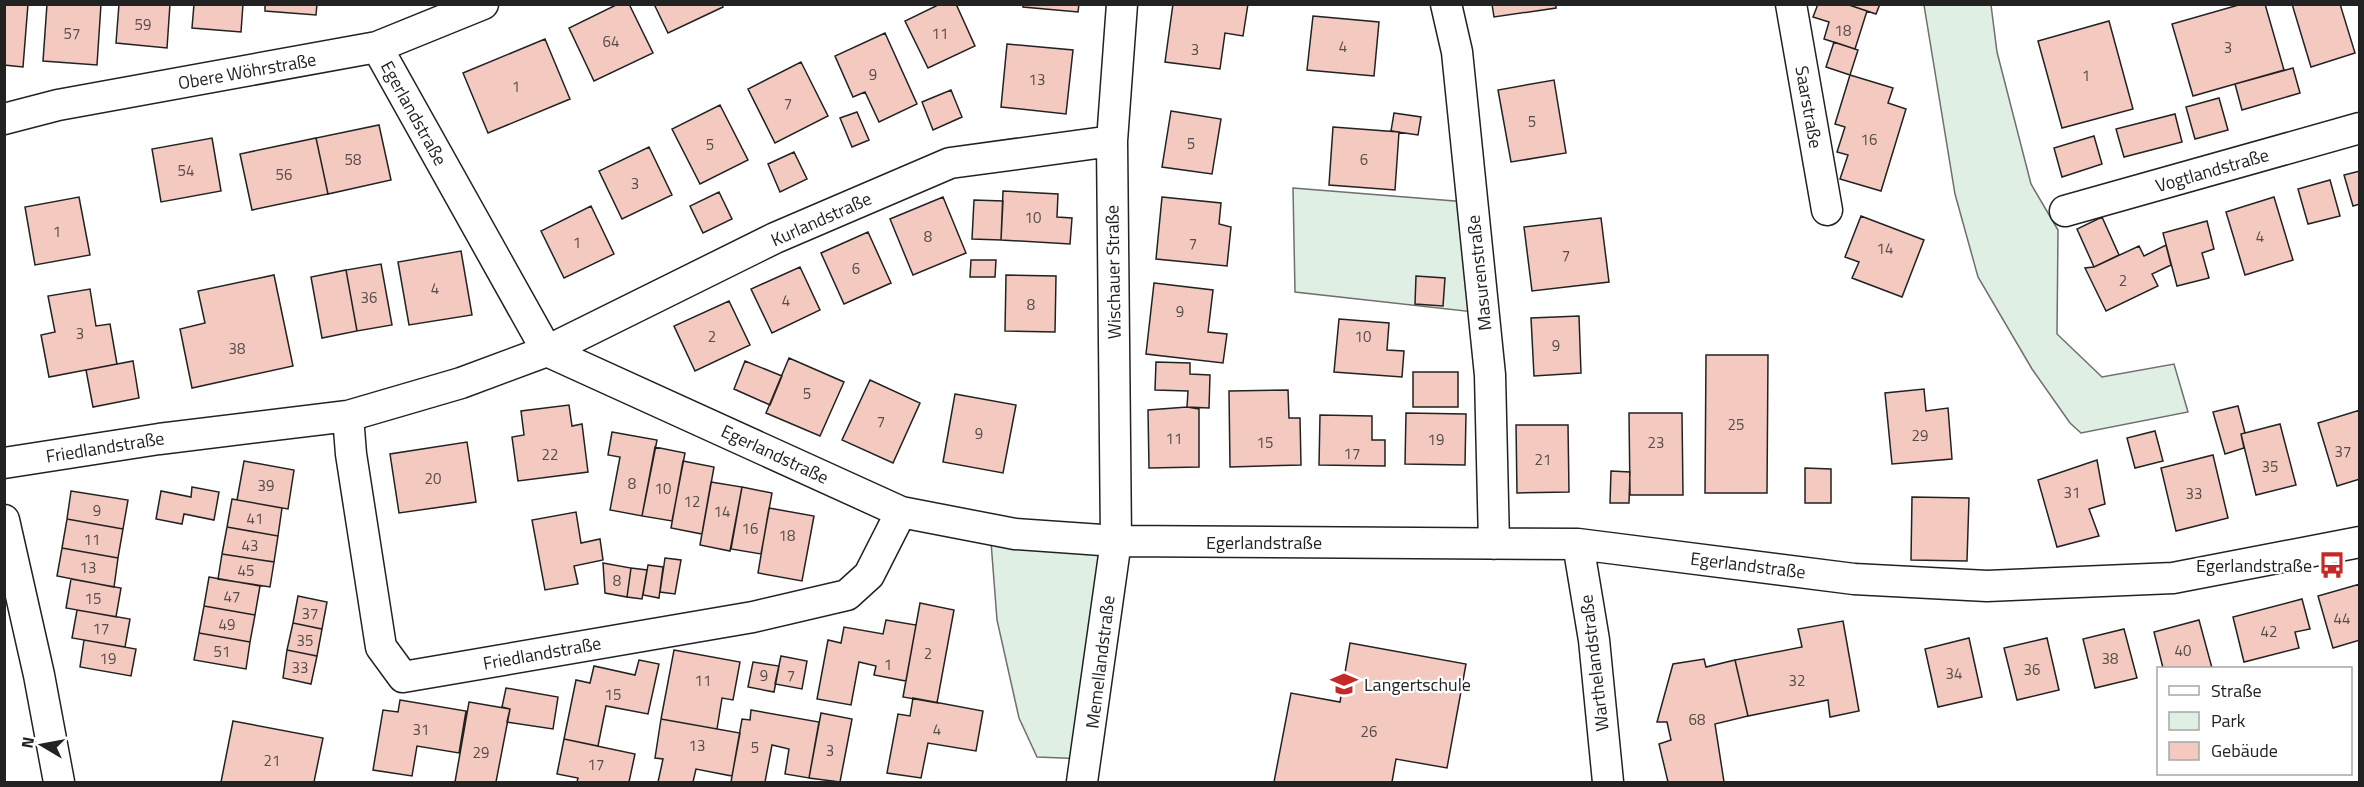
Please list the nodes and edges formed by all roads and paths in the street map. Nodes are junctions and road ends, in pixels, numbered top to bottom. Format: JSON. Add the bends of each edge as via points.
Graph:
{"nodes":[{"id":1,"x":483,"y":4,"type":"edge"},
{"id":2,"x":1122,"y":4,"type":"edge"},
{"id":3,"x":1446,"y":4,"type":"edge"},
{"id":4,"x":1791,"y":4,"type":"edge"},
{"id":5,"x":377,"y":47,"type":"junction"},
{"id":6,"x":4,"y":119,"type":"edge"},
{"id":7,"x":2360,"y":128,"type":"edge"},
{"id":8,"x":1112,"y":141,"type":"junction"},
{"id":9,"x":1827,"y":210,"type":"dead end"},
{"id":10,"x":2065,"y":211,"type":"dead end"},
{"id":11,"x":547,"y":351,"type":"junction"},
{"id":12,"x":348,"y":416,"type":"junction"},
{"id":13,"x":4,"y":463,"type":"edge"},
{"id":14,"x":901,"y":512,"type":"junction"},
{"id":15,"x":4,"y":520,"type":"edge"},
{"id":16,"x":1116,"y":541,"type":"junction"},
{"id":17,"x":2360,"y":542,"type":"edge"},
{"id":18,"x":1494,"y":544,"type":"junction"},
{"id":19,"x":1578,"y":544,"type":"junction"},
{"id":20,"x":59,"y":783,"type":"edge"},
{"id":21,"x":1082,"y":783,"type":"edge"},
{"id":22,"x":1608,"y":783,"type":"edge"}],
"edges":[{"from":1,"to":5,"type":"street","name":"Obere Wöhrstraße"},
{"from":2,"to":8,"type":"street","name":"Wischauer Straße"},
{"from":3,"to":18,"type":"street","name":"Masurenstraße","via":[[1457,52],[1490,375]]},
{"from":4,"to":9,"type":"street","name":"Saarstraße"},
{"from":5,"to":6,"type":"street","name":"Obere Wöhrstraße","via":[[58,105]]},
{"from":5,"to":11,"type":"street","name":"Egerlandstraße"},
{"from":7,"to":10,"type":"street","name":"Vogtlandstraße"},
{"from":8,"to":11,"type":"street","name":"Kurlandstraße","via":[[950,163],[775,238]]},
{"from":8,"to":16,"type":"street","name":"Wischauer Straße"},
{"from":11,"to":12,"type":"street","name":"Friedlandstraße","via":[[461,383]]},
{"from":11,"to":14,"type":"street","name":"Egerlandstraße"},
{"from":12,"to":13,"type":"street","name":"Friedlandstraße"},
{"from":12,"to":14,"type":"street","name":"Friedlandstraße","via":[[381,647],[403,677],[753,617],[847,595],[869,575]]},
{"from":14,"to":16,"type":"street","name":"Egerlandstraße","via":[[1015,534]]},
{"from":15,"to":20,"type":"street"},
{"from":16,"to":18,"type":"street","name":"Egerlandstraße"},
{"from":16,"to":21,"type":"street","name":"Memellandstraße"},
{"from":17,"to":19,"type":"street","name":"Egerlandstraße","via":[[2173,578],[1987,586],[1854,579]]},
{"from":18,"to":19,"type":"street","name":"Egerlandstraße"},
{"from":19,"to":22,"type":"street","name":"Warthelandstraße","via":[[1594,640]]}]}
